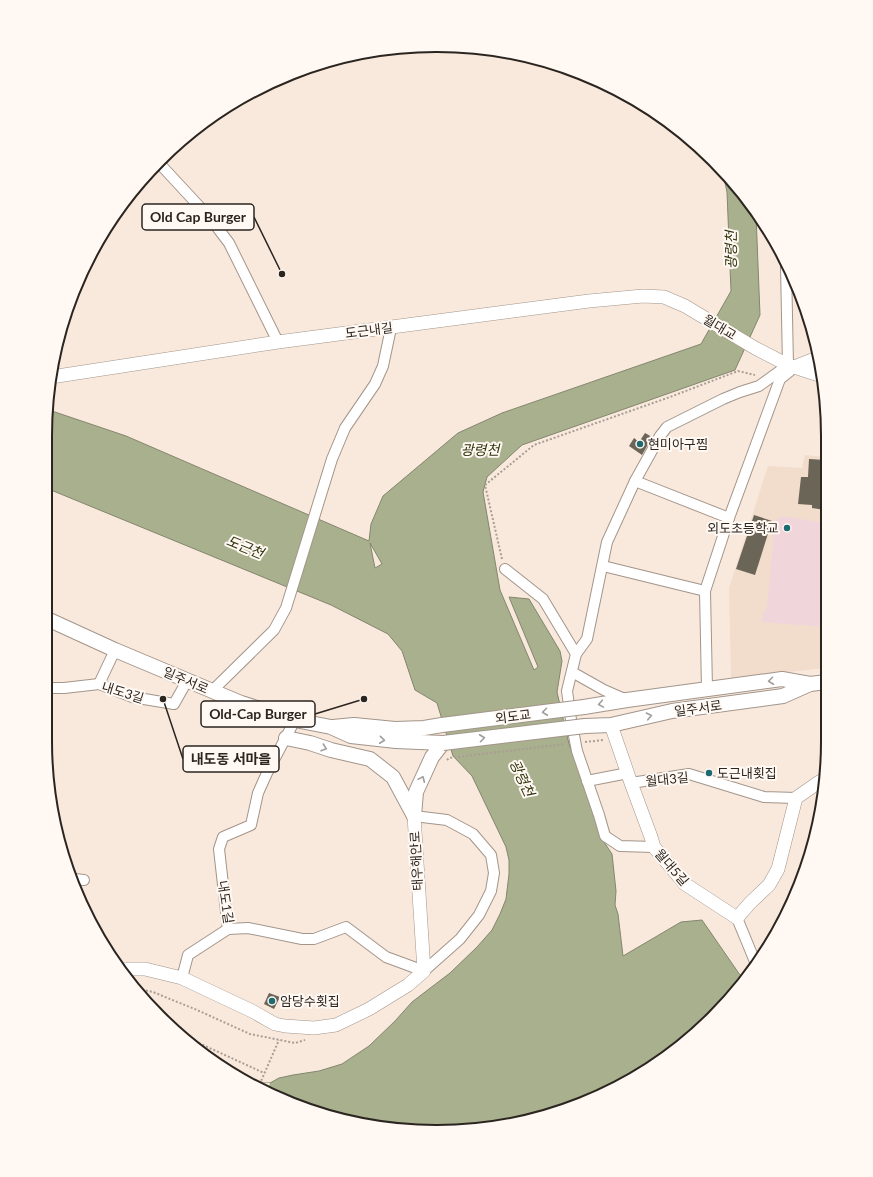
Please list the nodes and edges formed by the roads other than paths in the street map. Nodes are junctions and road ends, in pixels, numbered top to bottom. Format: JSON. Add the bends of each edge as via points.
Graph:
{"nodes":[{"id":1,"x":163,"y":167,"type":"edge"},
{"id":2,"x":787,"y":278,"type":"edge"},
{"id":3,"x":685,"y":306,"type":"joint"},
{"id":4,"x":391,"y":328,"type":"junction"},
{"id":5,"x":278,"y":342,"type":"junction"},
{"id":6,"x":814,"y":359,"type":"edge"},
{"id":7,"x":791,"y":366,"type":"junction"},
{"id":8,"x":816,"y":374,"type":"edge"},
{"id":9,"x":57,"y":376,"type":"edge"},
{"id":10,"x":635,"y":481,"type":"junction"},
{"id":11,"x":729,"y":518,"type":"junction"},
{"id":12,"x":603,"y":566,"type":"junction"},
{"id":13,"x":504,"y":569,"type":"road end"},
{"id":14,"x":705,"y":591,"type":"junction"},
{"id":15,"x":52,"y":621,"type":"edge"},
{"id":16,"x":115,"y":650,"type":"junction"},
{"id":17,"x":576,"y":654,"type":"junction"},
{"id":18,"x":572,"y":672,"type":"junction"},
{"id":19,"x":187,"y":680,"type":"junction"},
{"id":20,"x":821,"y":683,"type":"edge"},
{"id":21,"x":99,"y":684,"type":"junction"},
{"id":22,"x":810,"y":684,"type":"junction"},
{"id":23,"x":52,"y":688,"type":"edge"},
{"id":24,"x":707,"y":689,"type":"junction"},
{"id":25,"x":212,"y":691,"type":"junction"},
{"id":26,"x":627,"y":700,"type":"junction"},
{"id":27,"x":584,"y":707,"type":"joint"},
{"id":28,"x":295,"y":720,"type":"junction"},
{"id":29,"x":442,"y":725,"type":"joint"},
{"id":30,"x":611,"y":725,"type":"junction"},
{"id":31,"x":585,"y":726,"type":"joint"},
{"id":32,"x":331,"y":727,"type":"junction"},
{"id":33,"x":286,"y":738,"type":"junction"},
{"id":34,"x":443,"y":743,"type":"junction"},
{"id":35,"x":629,"y":778,"type":"junction"},
{"id":36,"x":587,"y":781,"type":"junction"},
{"id":37,"x":819,"y":782,"type":"edge"},
{"id":38,"x":796,"y":798,"type":"junction"},
{"id":39,"x":414,"y":816,"type":"junction"},
{"id":40,"x":654,"y":847,"type":"junction"},
{"id":41,"x":737,"y":918,"type":"junction"},
{"id":42,"x":228,"y":929,"type":"junction"},
{"id":43,"x":753,"y":958,"type":"edge"},
{"id":44,"x":127,"y":969,"type":"edge"},
{"id":45,"x":424,"y":971,"type":"junction"},
{"id":46,"x":182,"y":978,"type":"junction"}],
"edges":[{"from":1,"to":5,"type":"street","via":[[210,218],[229,243]]},
{"from":2,"to":7,"type":"street"},
{"from":3,"to":4,"type":"street","name":"도근내길","via":[[664,297],[643,296]]},
{"from":3,"to":7,"type":"street","name":"월대교","via":[[755,348]]},
{"from":4,"to":5,"type":"street","name":"도근내길"},
{"from":4,"to":25,"type":"street","via":[[383,366],[375,384],[345,428],[332,459],[286,608],[274,630]]},
{"from":5,"to":9,"type":"street","name":"도근내길"},
{"from":6,"to":7,"type":"street"},
{"from":7,"to":8,"type":"street"},
{"from":7,"to":10,"type":"street","via":[[759,386],[728,397],[667,427]]},
{"from":7,"to":11,"type":"street","via":[[780,380]]},
{"from":10,"to":11,"type":"street"},
{"from":10,"to":12,"type":"street","via":[[607,542]]},
{"from":11,"to":14,"type":"street"},
{"from":12,"to":14,"type":"street"},
{"from":12,"to":17,"type":"street","via":[[587,639]]},
{"from":13,"to":17,"type":"street","via":[[543,599]]},
{"from":14,"to":24,"type":"street"},
{"from":15,"to":16,"type":"main road","name":"일주서로"},
{"from":16,"to":19,"type":"main road","name":"일주서로"},
{"from":16,"to":21,"type":"street"},
{"from":17,"to":18,"type":"street"},
{"from":18,"to":26,"type":"street"},
{"from":18,"to":36,"type":"street","via":[[567,691],[577,752]]},
{"from":19,"to":21,"type":"street","name":"내도3길","via":[[174,704],[132,697]]},
{"from":19,"to":25,"type":"main road","name":"일주서로"},
{"from":20,"to":22,"type":"main road","name":"일주서로"},
{"from":21,"to":23,"type":"street","name":"내도3길"},
{"from":22,"to":24,"type":"main road","name":"일주서로","one_way":true,"via":[[782,679]]},
{"from":30,"to":22,"type":"main road","name":"일주서로","one_way":true,"via":[[672,711],[783,696]]},
{"from":24,"to":26,"type":"main road","name":"일주서로"},
{"from":25,"to":28,"type":"main road","name":"일주서로","via":[[241,704]]},
{"from":26,"to":27,"type":"main road","name":"일주서로","one_way":true},
{"from":27,"to":29,"type":"main road","name":"외도교","one_way":true,"bridge":true},
{"from":28,"to":32,"type":"main road","name":"일주서로"},
{"from":28,"to":33,"type":"street","name":"내도1길"},
{"from":29,"to":32,"type":"main road","name":"일주서로","via":[[395,729],[354,725]]},
{"from":30,"to":31,"type":"main road","name":"일주서로"},
{"from":30,"to":35,"type":"street","name":"월대5길"},
{"from":34,"to":31,"type":"main road","name":"외도교","one_way":true,"bridge":true},
{"from":32,"to":34,"type":"main road","name":"일주서로","one_way":true,"via":[[351,736]]},
{"from":33,"to":39,"type":"main road","one_way":true,"via":[[370,759],[393,777]]},
{"from":33,"to":42,"type":"street","name":"내도1길","via":[[258,793],[252,825],[223,837],[219,849]]},
{"from":39,"to":34,"type":"main road","one_way":true,"via":[[416,792],[432,757]]},
{"from":35,"to":36,"type":"street","name":"월대3길"},
{"from":35,"to":38,"type":"street","name":"월대3길","via":[[689,774],[764,797]]},
{"from":35,"to":40,"type":"street","name":"월대5길"},
{"from":36,"to":40,"type":"street","via":[[605,836],[620,846]]},
{"from":37,"to":38,"type":"street"},
{"from":38,"to":41,"type":"street","via":[[778,869],[769,885]]},
{"from":39,"to":45,"type":"street","name":"태우해안로"},
{"from":39,"to":45,"type":"street","name":"태우해안로","via":[[447,820],[473,834],[491,855],[494,874],[491,891],[479,915],[460,939]]},
{"from":40,"to":41,"type":"street","name":"월대5길","via":[[685,884]]},
{"from":41,"to":43,"type":"street"},
{"from":42,"to":45,"type":"street","name":"내도1길","via":[[248,928],[314,939],[346,927],[386,957]]},
{"from":42,"to":46,"type":"street","via":[[188,955]]},
{"from":44,"to":46,"type":"street","name":"태우해안로","via":[[145,970]]},
{"from":45,"to":46,"type":"street","name":"태우해안로","via":[[408,985],[369,1009],[336,1025],[314,1028],[275,1024]]}]}
